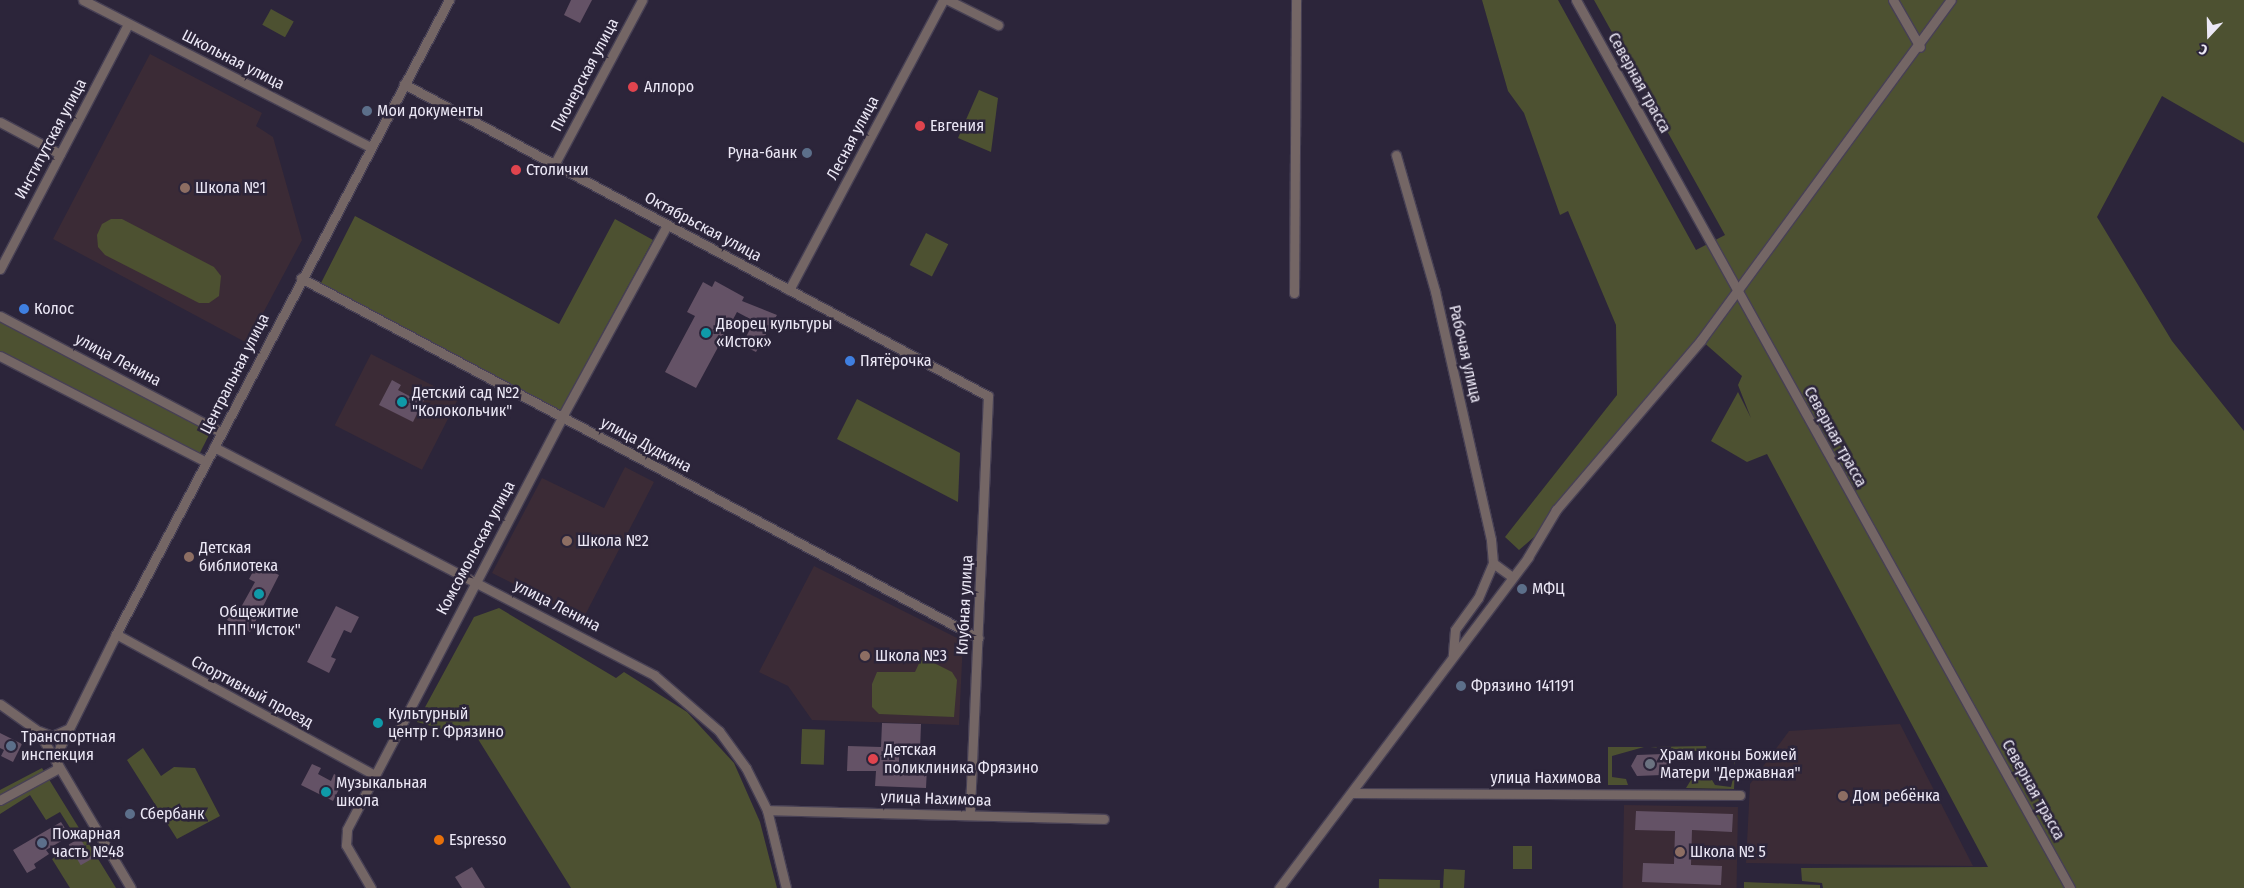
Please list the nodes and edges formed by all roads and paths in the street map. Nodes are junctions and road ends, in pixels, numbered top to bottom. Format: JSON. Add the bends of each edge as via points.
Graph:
{"nodes":[{"id":1,"x":83,"y":0,"type":"edge"},
{"id":2,"x":449,"y":0,"type":"edge"},
{"id":3,"x":642,"y":0,"type":"edge"},
{"id":4,"x":943,"y":0,"type":"edge"},
{"id":5,"x":948,"y":0,"type":"edge"},
{"id":6,"x":1296,"y":0,"type":"edge"},
{"id":7,"x":1576,"y":0,"type":"edge"},
{"id":8,"x":1893,"y":0,"type":"edge"},
{"id":9,"x":1951,"y":0,"type":"edge"},
{"id":10,"x":128,"y":24,"type":"junction"},
{"id":11,"x":998,"y":25,"type":"dead end"},
{"id":12,"x":1920,"y":47,"type":"junction"},
{"id":13,"x":404,"y":84,"type":"junction"},
{"id":14,"x":0,"y":122,"type":"edge"},
{"id":15,"x":370,"y":147,"type":"junction"},
{"id":16,"x":60,"y":154,"type":"junction"},
{"id":17,"x":1396,"y":155,"type":"dead end"},
{"id":18,"x":554,"y":164,"type":"junction"},
{"id":19,"x":667,"y":225,"type":"junction"},
{"id":20,"x":0,"y":269,"type":"edge"},
{"id":21,"x":301,"y":278,"type":"junction"},
{"id":22,"x":789,"y":290,"type":"junction"},
{"id":23,"x":1735,"y":291,"type":"junction"},
{"id":24,"x":1294,"y":293,"type":"dead end"},
{"id":25,"x":0,"y":316,"type":"edge"},
{"id":26,"x":0,"y":356,"type":"edge"},
{"id":27,"x":988,"y":396,"type":"joint"},
{"id":28,"x":562,"y":417,"type":"junction"},
{"id":29,"x":221,"y":432,"type":"junction"},
{"id":30,"x":214,"y":447,"type":"junction"},
{"id":31,"x":206,"y":462,"type":"junction"},
{"id":32,"x":1494,"y":563,"type":"junction"},
{"id":33,"x":1512,"y":577,"type":"junction"},
{"id":34,"x":476,"y":581,"type":"junction"},
{"id":35,"x":116,"y":634,"type":"junction"},
{"id":36,"x":978,"y":638,"type":"junction"},
{"id":37,"x":1453,"y":655,"type":"junction"},
{"id":38,"x":0,"y":704,"type":"edge"},
{"id":39,"x":68,"y":729,"type":"junction"},
{"id":40,"x":38,"y":730,"type":"junction"},
{"id":41,"x":58,"y":767,"type":"junction"},
{"id":42,"x":375,"y":775,"type":"junction"},
{"id":43,"x":1353,"y":793,"type":"junction"},
{"id":44,"x":1740,"y":795,"type":"dead end"},
{"id":45,"x":0,"y":800,"type":"edge"},
{"id":46,"x":767,"y":810,"type":"junction"},
{"id":47,"x":970,"y":815,"type":"junction"},
{"id":48,"x":1104,"y":820,"type":"dead end"},
{"id":49,"x":131,"y":888,"type":"edge"},
{"id":50,"x":371,"y":888,"type":"edge"},
{"id":51,"x":786,"y":888,"type":"edge"},
{"id":52,"x":1279,"y":888,"type":"edge"},
{"id":53,"x":2070,"y":888,"type":"edge"}],
"edges":[{"from":1,"to":10,"type":"street","name":"Школьная улица"},
{"from":2,"to":13,"type":"street","name":"Центральная улица"},
{"from":3,"to":18,"type":"street","name":"Пионерская улица"},
{"from":4,"to":22,"type":"street","name":"Лесная улица"},
{"from":5,"to":11,"type":"street"},
{"from":6,"to":24,"type":"street"},
{"from":7,"to":23,"type":"street","name":"Северная трасса"},
{"from":8,"to":12,"type":"street"},
{"from":9,"to":12,"type":"street"},
{"from":10,"to":15,"type":"street","name":"Школьная улица"},
{"from":10,"to":16,"type":"street","name":"Институтская улица"},
{"from":12,"to":23,"type":"street"},
{"from":13,"to":15,"type":"street","name":"Центральная улица"},
{"from":13,"to":18,"type":"street","name":"Октябрьская улица"},
{"from":14,"to":16,"type":"street"},
{"from":15,"to":21,"type":"street","name":"Центральная улица"},
{"from":16,"to":20,"type":"street","name":"Институтская улица"},
{"from":17,"to":32,"type":"street","name":"Рабочая улица","via":[[1437,301],[1479,479]]},
{"from":18,"to":19,"type":"street","name":"Октябрьская улица"},
{"from":19,"to":22,"type":"street","name":"Октябрьская улица"},
{"from":19,"to":28,"type":"street","name":"Комсомольская улица"},
{"from":21,"to":28,"type":"street","name":"улица Дудкина"},
{"from":21,"to":29,"type":"street","name":"Центральная улица"},
{"from":22,"to":27,"type":"street","name":"Октябрьская улица"},
{"from":23,"to":33,"type":"street","via":[[1658,393],[1556,510]]},
{"from":23,"to":53,"type":"street","name":"Северная трасса"},
{"from":25,"to":29,"type":"street","name":"улица Ленина"},
{"from":26,"to":31,"type":"street"},
{"from":27,"to":36,"type":"street","name":"Клубная улица"},
{"from":28,"to":34,"type":"street","name":"Комсомольская улица"},
{"from":28,"to":36,"type":"street","name":"улица Дудкина"},
{"from":29,"to":30,"type":"street","name":"Центральная улица"},
{"from":30,"to":31,"type":"street","name":"Центральная улица"},
{"from":30,"to":34,"type":"street","name":"улица Ленина"},
{"from":31,"to":35,"type":"street","name":"Центральная улица"},
{"from":32,"to":33,"type":"street"},
{"from":32,"to":37,"type":"street","via":[[1478,598],[1455,630]]},
{"from":33,"to":37,"type":"street"},
{"from":34,"to":42,"type":"street","name":"Комсомольская улица"},
{"from":34,"to":46,"type":"street","name":"улица Ленина","via":[[654,675],[719,732],[746,768]]},
{"from":35,"to":39,"type":"street","name":"Центральная улица"},
{"from":35,"to":42,"type":"street","name":"Спортивный проезд"},
{"from":36,"to":47,"type":"street","name":"Клубная улица"},
{"from":37,"to":43,"type":"street"},
{"from":38,"to":40,"type":"street"},
{"from":39,"to":40,"type":"street","via":[[52,736]]},
{"from":39,"to":41,"type":"street","name":"Центральная улица"},
{"from":40,"to":41,"type":"street"},
{"from":41,"to":45,"type":"street"},
{"from":41,"to":49,"type":"street"},
{"from":42,"to":50,"type":"street","name":"Комсомольская улица","via":[[346,837],[350,854]]},
{"from":43,"to":44,"type":"street","name":"улица Нахимова"},
{"from":43,"to":52,"type":"street"},
{"from":46,"to":47,"type":"street","name":"улица Нахимова"},
{"from":46,"to":51,"type":"street","name":"улица Ленина"},
{"from":47,"to":48,"type":"street","name":"улица Нахимова"}]}
